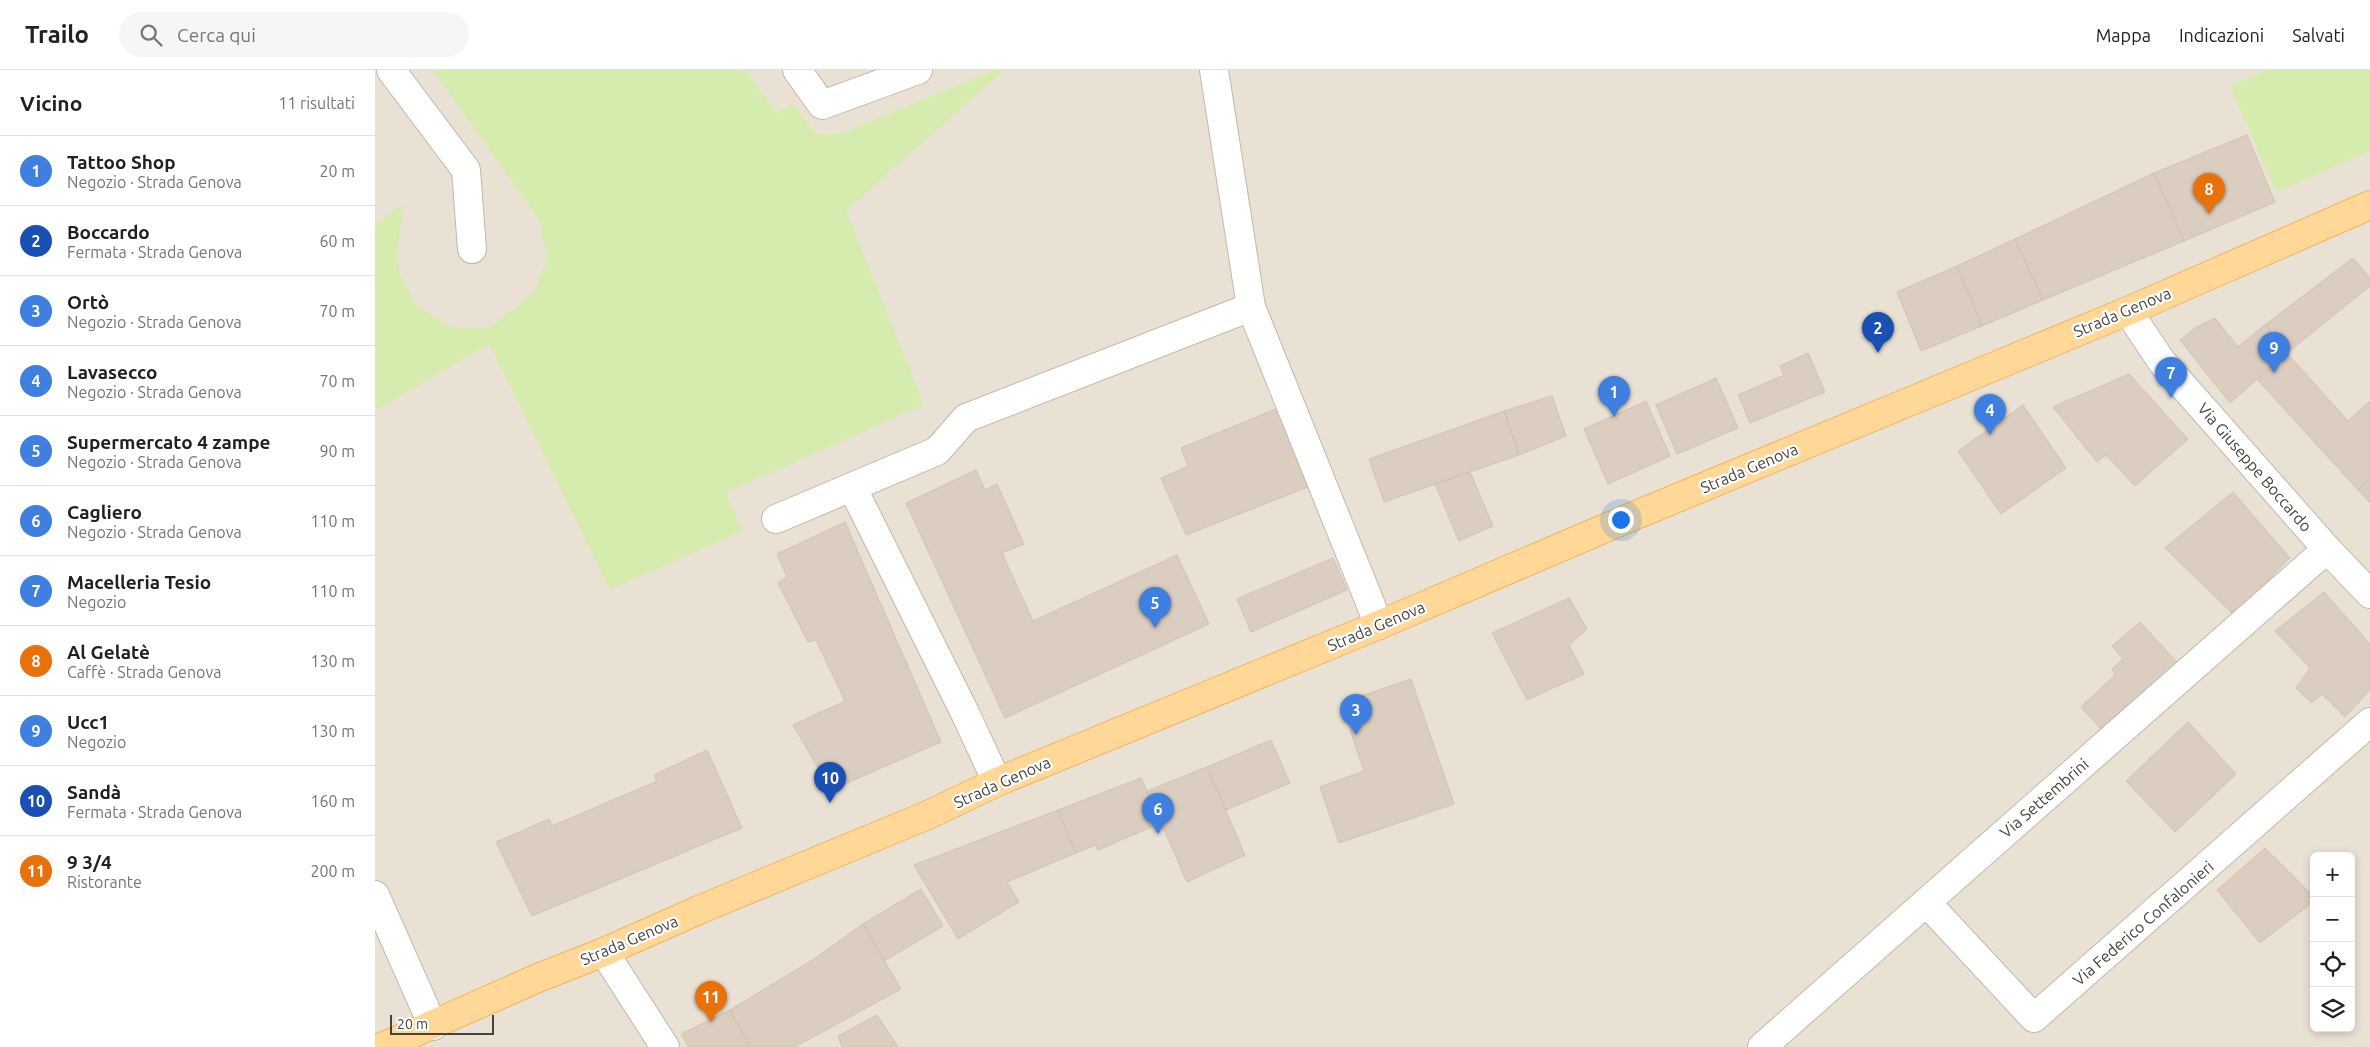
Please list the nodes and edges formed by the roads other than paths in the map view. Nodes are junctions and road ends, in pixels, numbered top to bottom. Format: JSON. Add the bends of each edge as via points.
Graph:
{"nodes":[{"id":1,"x":391,"y":70,"type":"edge"},
{"id":2,"x":797,"y":70,"type":"edge"},
{"id":3,"x":918,"y":70,"type":"edge"},
{"id":4,"x":1214,"y":70,"type":"edge"},
{"id":5,"x":2370,"y":205,"type":"edge"},
{"id":6,"x":472,"y":249,"type":"dead end"},
{"id":7,"x":1251,"y":307,"type":"junction"},
{"id":8,"x":2128,"y":311,"type":"junction"},
{"id":9,"x":852,"y":487,"type":"junction"},
{"id":10,"x":776,"y":519,"type":"dead end"},
{"id":11,"x":2327,"y":549,"type":"junction"},
{"id":12,"x":2370,"y":594,"type":"edge"},
{"id":13,"x":1379,"y":625,"type":"junction"},
{"id":14,"x":2370,"y":722,"type":"edge"},
{"id":15,"x":997,"y":782,"type":"junction"},
{"id":16,"x":375,"y":895,"type":"edge"},
{"id":17,"x":1926,"y":902,"type":"junction"},
{"id":18,"x":604,"y":952,"type":"junction"},
{"id":19,"x":433,"y":1026,"type":"junction"},
{"id":20,"x":382,"y":1047,"type":"edge"},
{"id":21,"x":665,"y":1047,"type":"edge"},
{"id":22,"x":1762,"y":1047,"type":"edge"}],
"edges":[{"from":1,"to":6,"type":"street","via":[[466,170]]},
{"from":2,"to":3,"type":"street","via":[[822,105]]},
{"from":4,"to":7,"type":"street"},
{"from":5,"to":8,"type":"main road","name":"Strada Genova"},
{"from":7,"to":9,"type":"street","via":[[967,418],[937,451]]},
{"from":7,"to":13,"type":"street"},
{"from":8,"to":11,"type":"street","name":"Via Giuseppe Boccardo","via":[[2162,362]]},
{"from":8,"to":13,"type":"main road","name":"Strada Genova"},
{"from":9,"to":10,"type":"street"},
{"from":9,"to":15,"type":"street"},
{"from":11,"to":12,"type":"street","name":"Via Giuseppe Boccardo"},
{"from":11,"to":17,"type":"street","name":"Via Settembrini"},
{"from":13,"to":15,"type":"main road","name":"Strada Genova"},
{"from":14,"to":17,"type":"street","name":"Via Federico Confalonieri","via":[[2034,1018]]},
{"from":15,"to":18,"type":"main road","name":"Strada Genova","via":[[928,815]]},
{"from":16,"to":19,"type":"street"},
{"from":17,"to":22,"type":"street","name":"Via Settembrini"},
{"from":18,"to":19,"type":"main road","name":"Strada Genova"},
{"from":18,"to":21,"type":"street"},
{"from":19,"to":20,"type":"main road","name":"Strada Genova"}]}
